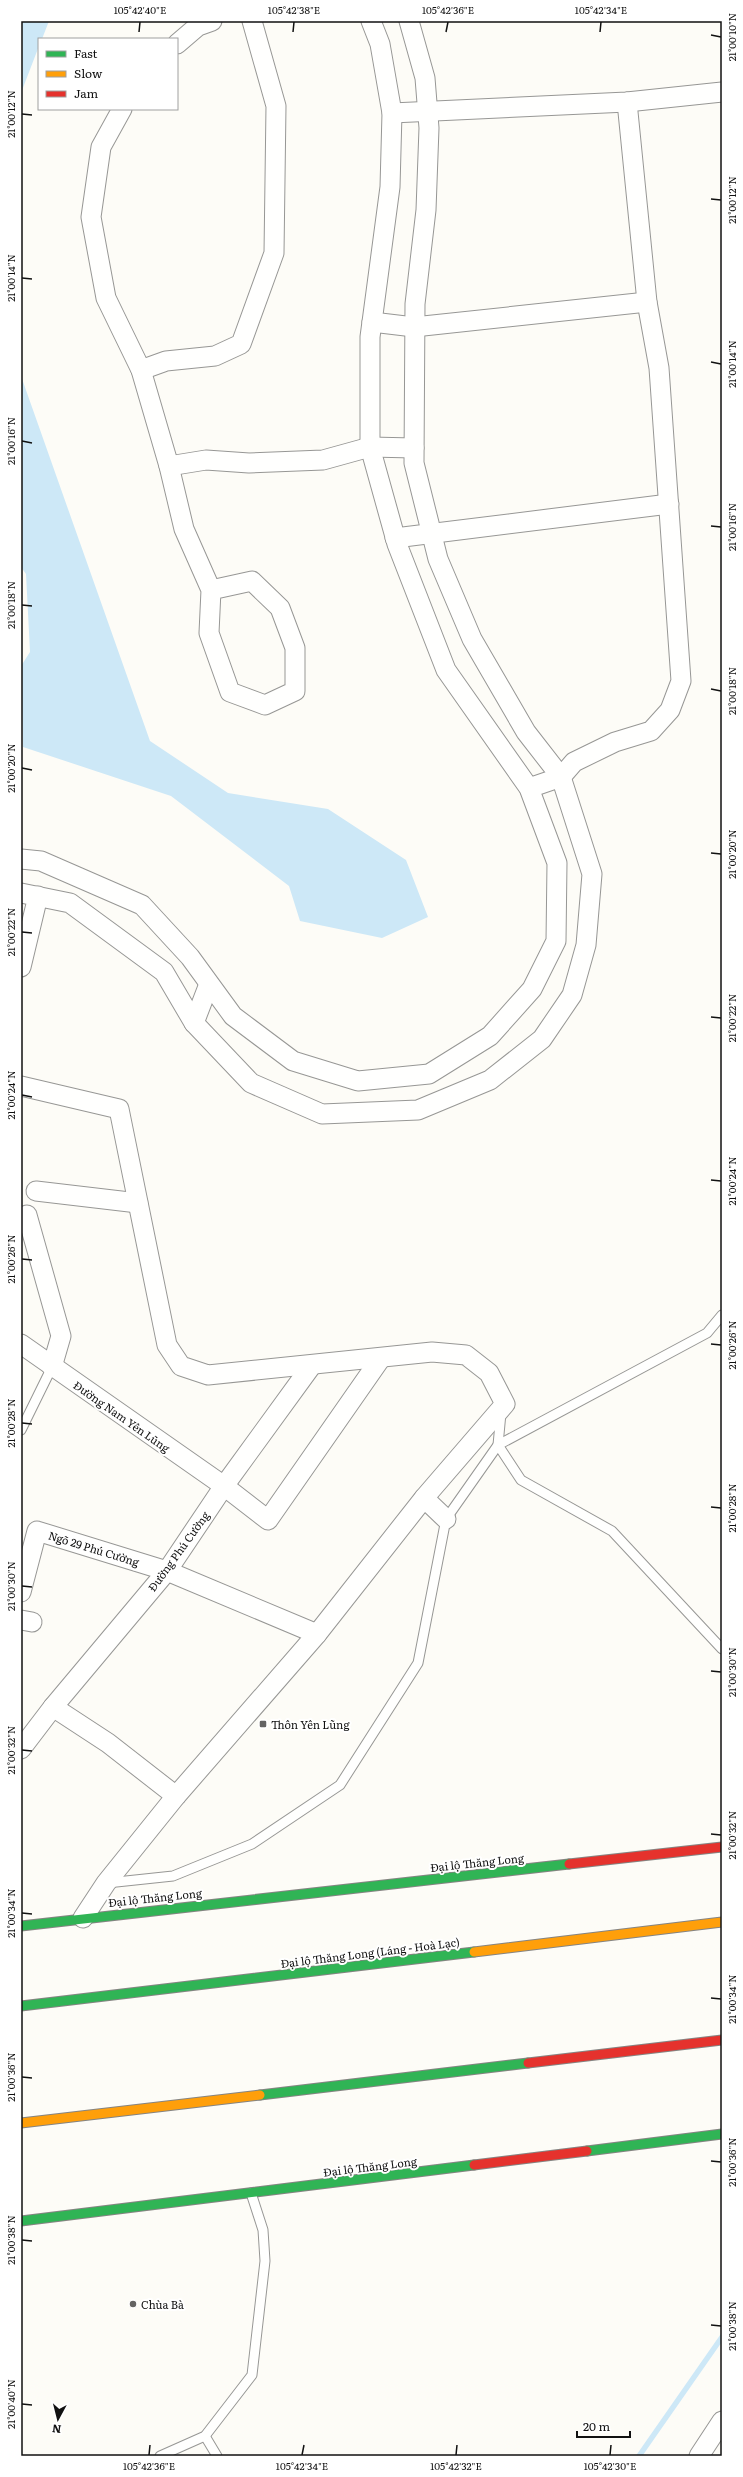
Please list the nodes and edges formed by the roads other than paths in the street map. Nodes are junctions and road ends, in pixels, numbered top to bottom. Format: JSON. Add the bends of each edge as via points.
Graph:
{"nodes":[{"id":1,"x":212,"y":21,"type":"edge"},
{"id":2,"x":252,"y":21,"type":"edge"},
{"id":3,"x":371,"y":21,"type":"edge"},
{"id":4,"x":409,"y":21,"type":"edge"},
{"id":5,"x":178,"y":43,"type":"edge"},
{"id":6,"x":722,"y":92,"type":"edge"},
{"id":7,"x":627,"y":102,"type":"junction"},
{"id":8,"x":121,"y":110,"type":"edge"},
{"id":9,"x":428,"y":112,"type":"junction"},
{"id":10,"x":392,"y":113,"type":"junction"},
{"id":11,"x":647,"y":302,"type":"junction"},
{"id":12,"x":372,"y":322,"type":"junction"},
{"id":13,"x":414,"y":328,"type":"junction"},
{"id":14,"x":141,"y":370,"type":"junction"},
{"id":15,"x":370,"y":447,"type":"junction"},
{"id":16,"x":414,"y":448,"type":"junction"},
{"id":17,"x":169,"y":466,"type":"junction"},
{"id":18,"x":669,"y":504,"type":"junction"},
{"id":19,"x":431,"y":533,"type":"junction"},
{"id":20,"x":395,"y":538,"type":"junction"},
{"id":21,"x":211,"y":590,"type":"junction"},
{"id":22,"x":561,"y":777,"type":"junction"},
{"id":23,"x":529,"y":788,"type":"junction"},
{"id":24,"x":21,"y":859,"type":"edge"},
{"id":25,"x":29,"y":895,"type":"edge"},
{"id":26,"x":21,"y":967,"type":"edge"},
{"id":27,"x":210,"y":984,"type":"junction"},
{"id":28,"x":194,"y":1023,"type":"junction"},
{"id":29,"x":21,"y":1086,"type":"edge"},
{"id":30,"x":28,"y":1189,"type":"edge"},
{"id":31,"x":138,"y":1202,"type":"junction"},
{"id":32,"x":24,"y":1216,"type":"edge"},
{"id":33,"x":722,"y":1315,"type":"edge"},
{"id":34,"x":21,"y":1344,"type":"edge"},
{"id":35,"x":381,"y":1358,"type":"junction"},
{"id":36,"x":312,"y":1365,"type":"junction"},
{"id":37,"x":52,"y":1367,"type":"junction"},
{"id":38,"x":505,"y":1404,"type":"junction"},
{"id":39,"x":21,"y":1430,"type":"edge"},
{"id":40,"x":498,"y":1445,"type":"junction"},
{"id":41,"x":224,"y":1486,"type":"junction"},
{"id":42,"x":424,"y":1498,"type":"junction"},
{"id":43,"x":446,"y":1519,"type":"junction"},
{"id":44,"x":167,"y":1570,"type":"junction"},
{"id":45,"x":21,"y":1592,"type":"edge"},
{"id":46,"x":317,"y":1634,"type":"junction"},
{"id":47,"x":722,"y":1649,"type":"edge"},
{"id":48,"x":53,"y":1707,"type":"junction"},
{"id":49,"x":21,"y":1749,"type":"edge"},
{"id":50,"x":176,"y":1796,"type":"junction"},
{"id":51,"x":722,"y":1847,"type":"edge"},
{"id":52,"x":106,"y":1883,"type":"junction"},
{"id":53,"x":83,"y":1918,"type":"junction"},
{"id":54,"x":722,"y":1922,"type":"edge"},
{"id":55,"x":21,"y":1926,"type":"edge"},
{"id":56,"x":21,"y":2006,"type":"edge"},
{"id":57,"x":722,"y":2040,"type":"edge"},
{"id":58,"x":21,"y":2123,"type":"edge"},
{"id":59,"x":722,"y":2134,"type":"edge"},
{"id":60,"x":251,"y":2192,"type":"junction"},
{"id":61,"x":21,"y":2221,"type":"edge"},
{"id":62,"x":722,"y":2421,"type":"edge"},
{"id":63,"x":205,"y":2436,"type":"junction"},
{"id":64,"x":160,"y":2456,"type":"edge"},
{"id":65,"x":217,"y":2456,"type":"edge"},
{"id":66,"x":699,"y":2456,"type":"edge"}],
"edges":[{"from":1,"to":5,"type":"street","via":[[198,26]]},
{"from":2,"to":14,"type":"street","via":[[276,106],[274,253],[241,344],[215,356],[166,361]]},
{"from":3,"to":10,"type":"street","via":[[380,44]]},
{"from":4,"to":9,"type":"street","via":[[425,78]]},
{"from":6,"to":7,"type":"street"},
{"from":7,"to":9,"type":"street"},
{"from":7,"to":11,"type":"street"},
{"from":8,"to":14,"type":"street","via":[[101,147],[91,216],[106,298]]},
{"from":9,"to":10,"type":"street"},
{"from":9,"to":13,"type":"street","via":[[426,210]]},
{"from":10,"to":12,"type":"street","via":[[390,187]]},
{"from":11,"to":13,"type":"street"},
{"from":11,"to":18,"type":"street","via":[[659,368]]},
{"from":12,"to":13,"type":"street"},
{"from":12,"to":15,"type":"street"},
{"from":13,"to":16,"type":"street"},
{"from":14,"to":17,"type":"street"},
{"from":15,"to":16,"type":"street"},
{"from":15,"to":17,"type":"street","via":[[323,460],[249,464],[206,460]]},
{"from":15,"to":20,"type":"street"},
{"from":16,"to":19,"type":"street","via":[[414,463]]},
{"from":17,"to":21,"type":"street","via":[[184,529]]},
{"from":18,"to":19,"type":"street"},
{"from":18,"to":22,"type":"street","via":[[682,681],[670,710],[651,731],[615,742],[574,762]]},
{"from":19,"to":20,"type":"street"},
{"from":19,"to":22,"type":"street","via":[[438,559],[472,639],[526,732]]},
{"from":20,"to":23,"type":"street","via":[[446,670]]},
{"from":21,"to":21,"type":"street","via":[[209,634],[230,692],[265,705],[295,691],[295,648],[280,608],[252,581]]},
{"from":22,"to":23,"type":"street"},
{"from":22,"to":28,"type":"street","via":[[592,874],[586,945],[572,995],[542,1039],[490,1080],[418,1110],[322,1114],[251,1083]]},
{"from":23,"to":27,"type":"street","via":[[557,863],[556,941],[532,989],[490,1036],[429,1074],[358,1081],[293,1061],[233,1016]]},
{"from":24,"to":27,"type":"street","via":[[41,861],[142,905],[190,957]]},
{"from":25,"to":26,"type":"street"},
{"from":25,"to":28,"type":"street","via":[[70,903],[164,972]]},
{"from":27,"to":28,"type":"street"},
{"from":29,"to":31,"type":"street","via":[[119,1109]]},
{"from":30,"to":31,"type":"street"},
{"from":30,"to":32,"type":"street"},
{"from":31,"to":36,"type":"street","via":[[167,1345],[180,1366],[208,1375]]},
{"from":32,"to":37,"type":"street","via":[[61,1336]]},
{"from":33,"to":40,"type":"lane","via":[[707,1333]]},
{"from":34,"to":37,"type":"street","name":"Đường Nam Yên Lũng"},
{"from":35,"to":36,"type":"street"},
{"from":35,"to":38,"type":"street","via":[[432,1352],[466,1355],[489,1373]]},
{"from":35,"to":41,"type":"street","name":"Đường Nam Yên Lũng","via":[[268,1520]]},
{"from":36,"to":41,"type":"street","name":"Đường Phú Cường"},
{"from":37,"to":39,"type":"lane"},
{"from":37,"to":41,"type":"street","name":"Đường Nam Yên Lũng"},
{"from":38,"to":40,"type":"lane","via":[[501,1415]]},
{"from":38,"to":42,"type":"street"},
{"from":40,"to":43,"type":"lane"},
{"from":40,"to":47,"type":"lane","via":[[522,1480],[612,1531]]},
{"from":41,"to":44,"type":"street","name":"Đường Phú Cường"},
{"from":42,"to":43,"type":"street"},
{"from":42,"to":46,"type":"street"},
{"from":43,"to":52,"type":"lane","via":[[418,1663],[340,1785],[252,1844],[173,1876]]},
{"from":44,"to":45,"type":"street","name":"Ngõ 29 Phú Cường","via":[[37,1531]]},
{"from":44,"to":46,"type":"street"},
{"from":44,"to":48,"type":"street","name":"Đường Phú Cường"},
{"from":46,"to":50,"type":"street"},
{"from":48,"to":49,"type":"street","name":"Đường Phú Cường"},
{"from":48,"to":50,"type":"street","via":[[108,1743]]},
{"from":50,"to":52,"type":"street"},
{"from":51,"to":53,"type":"main road","name":"Đại lộ Thăng Long"},
{"from":52,"to":53,"type":"street"},
{"from":53,"to":55,"type":"main road","name":"Đại lộ Thăng Long"},
{"from":54,"to":56,"type":"main road","name":"Đại lộ Thăng Long (Láng - Hoà Lạc)"},
{"from":57,"to":58,"type":"main road"},
{"from":59,"to":60,"type":"main road","name":"Đại lộ Thăng Long"},
{"from":60,"to":61,"type":"main road","name":"Đại lộ Thăng Long"},
{"from":60,"to":63,"type":"lane","via":[[263,2230],[265,2261],[252,2375]]},
{"from":62,"to":66,"type":"street"},
{"from":63,"to":64,"type":"lane"},
{"from":63,"to":65,"type":"lane"}]}
